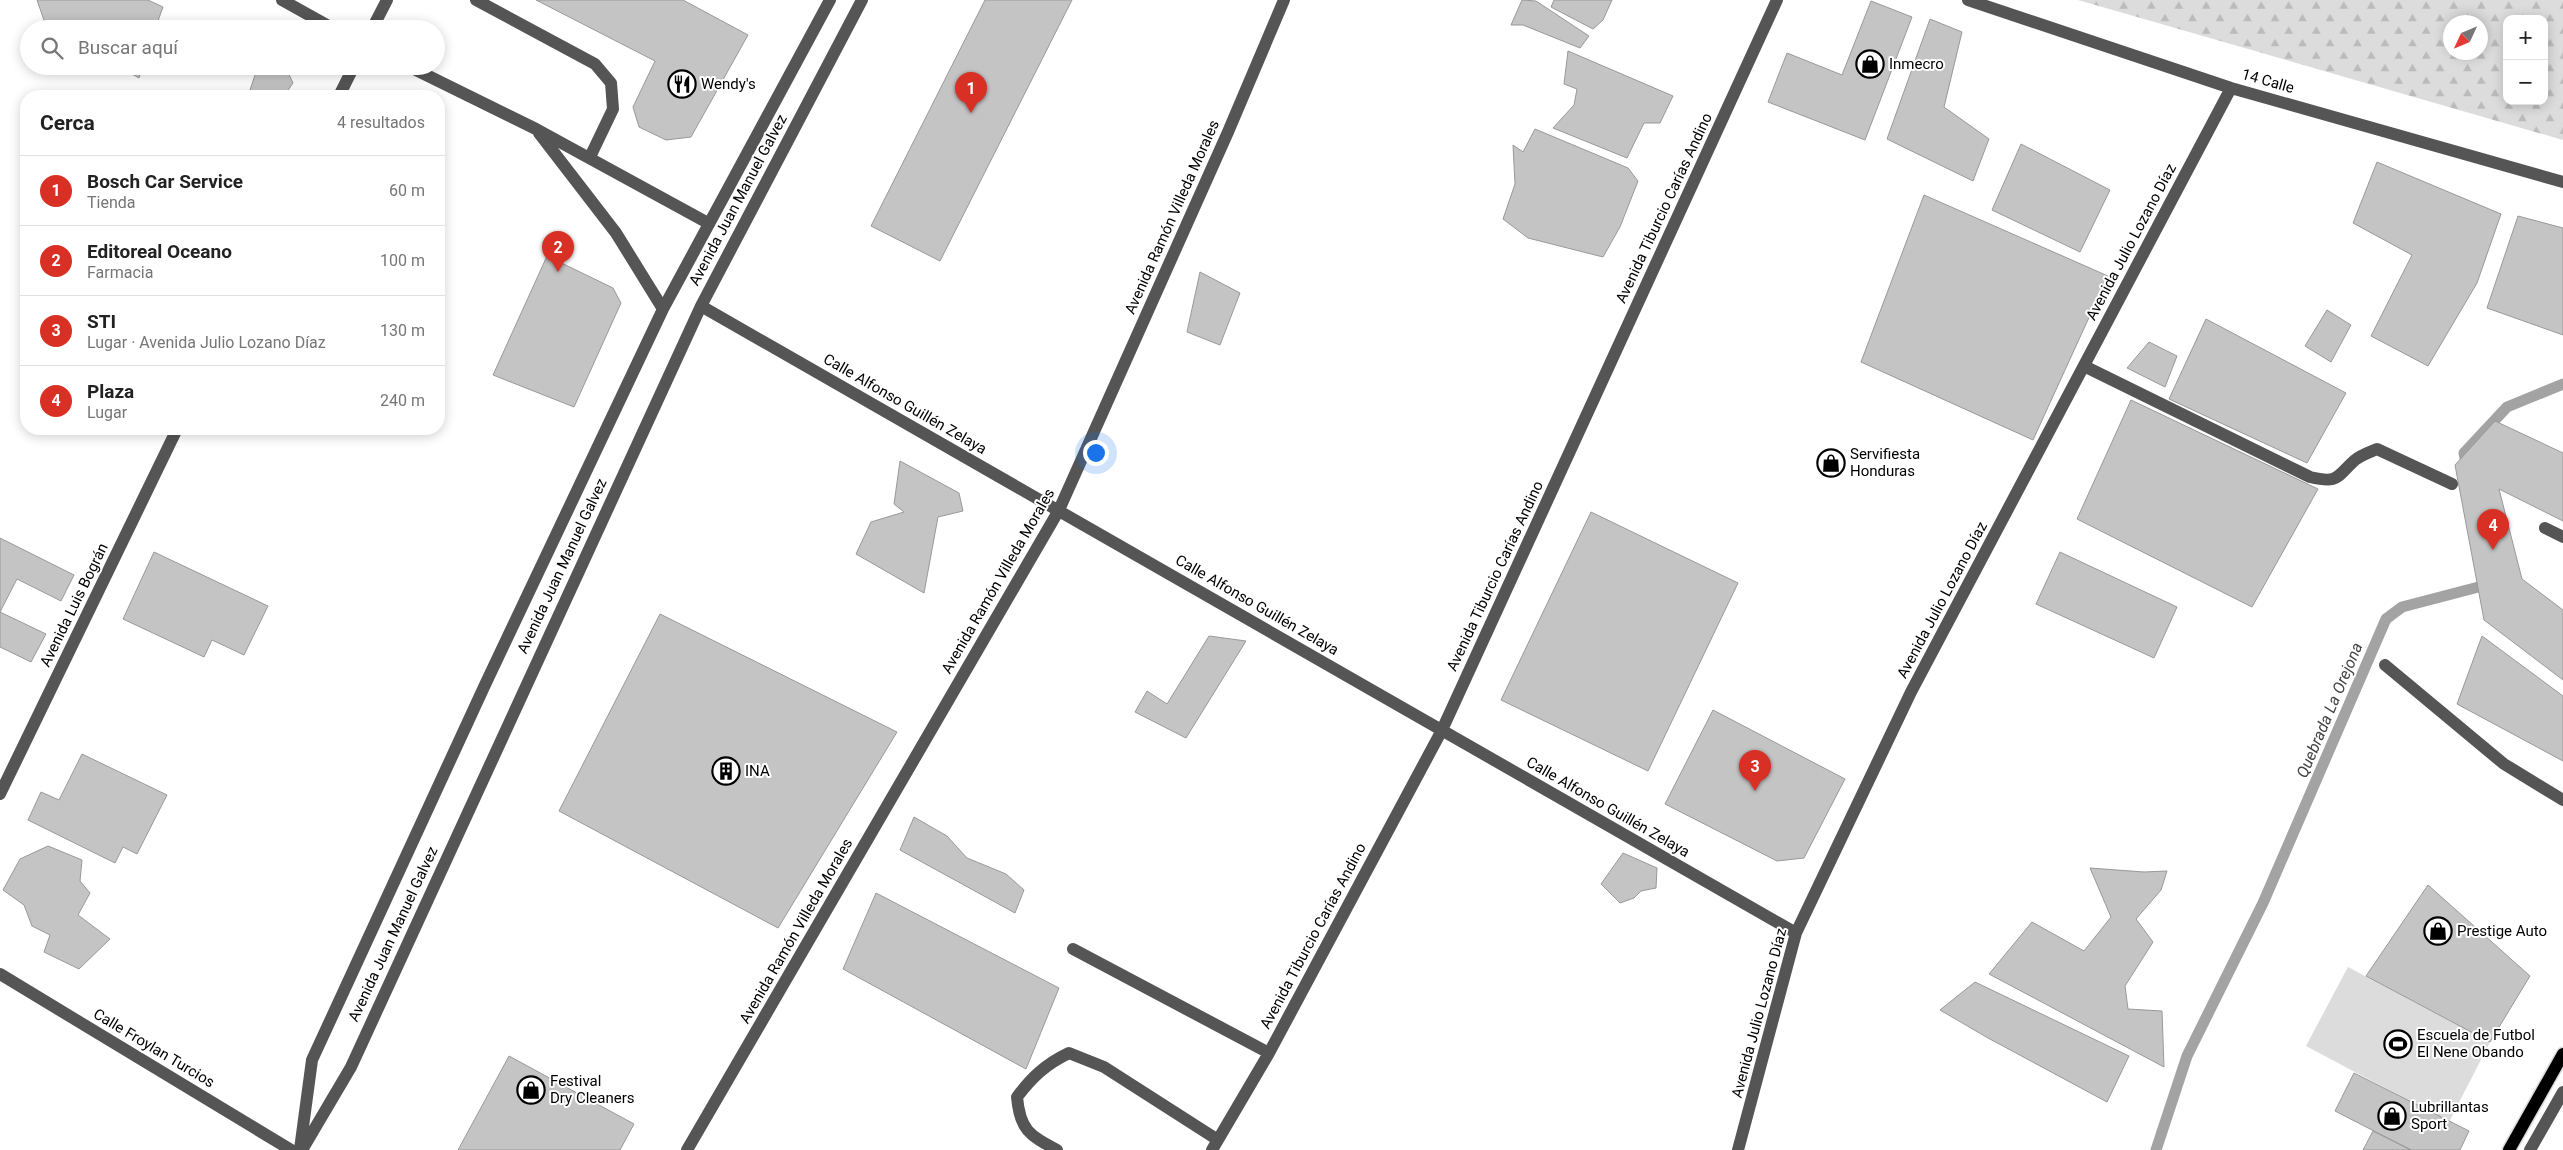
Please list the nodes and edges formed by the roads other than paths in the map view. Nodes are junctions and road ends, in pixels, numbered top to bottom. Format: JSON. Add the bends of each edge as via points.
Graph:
{"nodes":[{"id":1,"x":282,"y":0,"type":"edge"},
{"id":2,"x":387,"y":0,"type":"edge"},
{"id":3,"x":476,"y":0,"type":"edge"},
{"id":4,"x":830,"y":0,"type":"edge"},
{"id":5,"x":862,"y":0,"type":"edge"},
{"id":6,"x":1284,"y":0,"type":"edge"},
{"id":7,"x":1777,"y":0,"type":"edge"},
{"id":8,"x":1968,"y":0,"type":"edge"},
{"id":9,"x":318,"y":20,"type":"edge"},
{"id":10,"x":377,"y":20,"type":"edge"},
{"id":11,"x":350,"y":75,"type":"edge"},
{"id":12,"x":426,"y":75,"type":"edge"},
{"id":13,"x":2231,"y":88,"type":"junction"},
{"id":14,"x":342,"y":90,"type":"edge"},
{"id":15,"x":536,"y":129,"type":"junction"},
{"id":16,"x":590,"y":157,"type":"junction"},
{"id":17,"x":2563,"y":182,"type":"edge"},
{"id":18,"x":708,"y":223,"type":"junction"},
{"id":19,"x":701,"y":306,"type":"junction"},
{"id":20,"x":663,"y":309,"type":"junction"},
{"id":21,"x":2084,"y":366,"type":"junction"},
{"id":22,"x":174,"y":435,"type":"edge"},
{"id":23,"x":2452,"y":484,"type":"dead end"},
{"id":24,"x":1059,"y":510,"type":"junction"},
{"id":25,"x":2545,"y":528,"type":"dead end"},
{"id":26,"x":2563,"y":537,"type":"edge"},
{"id":27,"x":2385,"y":665,"type":"dead end"},
{"id":28,"x":1442,"y":730,"type":"junction"},
{"id":29,"x":0,"y":794,"type":"edge"},
{"id":30,"x":2563,"y":800,"type":"edge"},
{"id":31,"x":1796,"y":933,"type":"junction"},
{"id":32,"x":1074,"y":949,"type":"dead end"},
{"id":33,"x":0,"y":974,"type":"edge"},
{"id":34,"x":1268,"y":1053,"type":"junction"},
{"id":35,"x":2563,"y":1054,"type":"edge"},
{"id":36,"x":2563,"y":1092,"type":"edge"},
{"id":37,"x":1215,"y":1145,"type":"edge"},
{"id":38,"x":291,"y":1150,"type":"edge"},
{"id":39,"x":301,"y":1150,"type":"edge"},
{"id":40,"x":687,"y":1150,"type":"edge"},
{"id":41,"x":1057,"y":1150,"type":"edge"},
{"id":42,"x":1738,"y":1150,"type":"edge"},
{"id":43,"x":2509,"y":1150,"type":"edge"},
{"id":44,"x":2530,"y":1150,"type":"edge"}],
"edges":[{"from":1,"to":9,"type":"street"},
{"from":2,"to":10,"type":"street"},
{"from":3,"to":16,"type":"street","via":[[595,64],[611,82],[613,109]]},
{"from":4,"to":18,"type":"street","name":"Avenida Juan Manuel Galvez"},
{"from":5,"to":19,"type":"street","name":"Avenida Juan Manuel Galvez"},
{"from":6,"to":24,"type":"street","name":"Avenida Ramón Villeda Morales"},
{"from":7,"to":28,"type":"street","name":"Avenida Tiburcio Carías Andino"},
{"from":8,"to":13,"type":"street","name":"14 Calle"},
{"from":11,"to":14,"type":"street"},
{"from":12,"to":15,"type":"street"},
{"from":13,"to":17,"type":"street","name":"14 Calle"},
{"from":13,"to":21,"type":"street","name":"Avenida Julio Lozano Díaz"},
{"from":15,"to":16,"type":"street"},
{"from":15,"to":20,"type":"street","via":[[616,233]]},
{"from":16,"to":18,"type":"street"},
{"from":18,"to":20,"type":"street","name":"Avenida Juan Manuel Galvez"},
{"from":19,"to":24,"type":"street","name":"Calle Alfonso Guillén Zelaya"},
{"from":19,"to":39,"type":"street","name":"Avenida Juan Manuel Galvez","via":[[351,1067]]},
{"from":20,"to":39,"type":"street","name":"Avenida Juan Manuel Galvez","via":[[312,1060]]},
{"from":21,"to":23,"type":"street","via":[[2310,477],[2326,481],[2342,475],[2356,459],[2377,449]]},
{"from":21,"to":31,"type":"street","name":"Avenida Julio Lozano Díaz","via":[[1911,692]]},
{"from":22,"to":29,"type":"street","name":"Avenida Luis Bográn"},
{"from":24,"to":28,"type":"street","name":"Calle Alfonso Guillén Zelaya"},
{"from":24,"to":40,"type":"street","name":"Avenida Ramón Villeda Morales"},
{"from":25,"to":26,"type":"street"},
{"from":27,"to":30,"type":"street","via":[[2504,764]]},
{"from":28,"to":31,"type":"street","name":"Calle Alfonso Guillén Zelaya"},
{"from":28,"to":34,"type":"street","name":"Avenida Tiburcio Carías Andino"},
{"from":31,"to":42,"type":"street","name":"Avenida Julio Lozano Díaz"},
{"from":32,"to":34,"type":"street"},
{"from":33,"to":38,"type":"street","name":"Calle Froylan Turcios"},
{"from":34,"to":37,"type":"street","name":"Avenida Tiburcio Carías Andino"},
{"from":35,"to":43,"type":"main road"},
{"from":36,"to":44,"type":"street"},
{"from":37,"to":41,"type":"street","via":[[1104,1067],[1069,1054],[1050,1062],[1017,1097],[1019,1118],[1034,1137]]}]}
